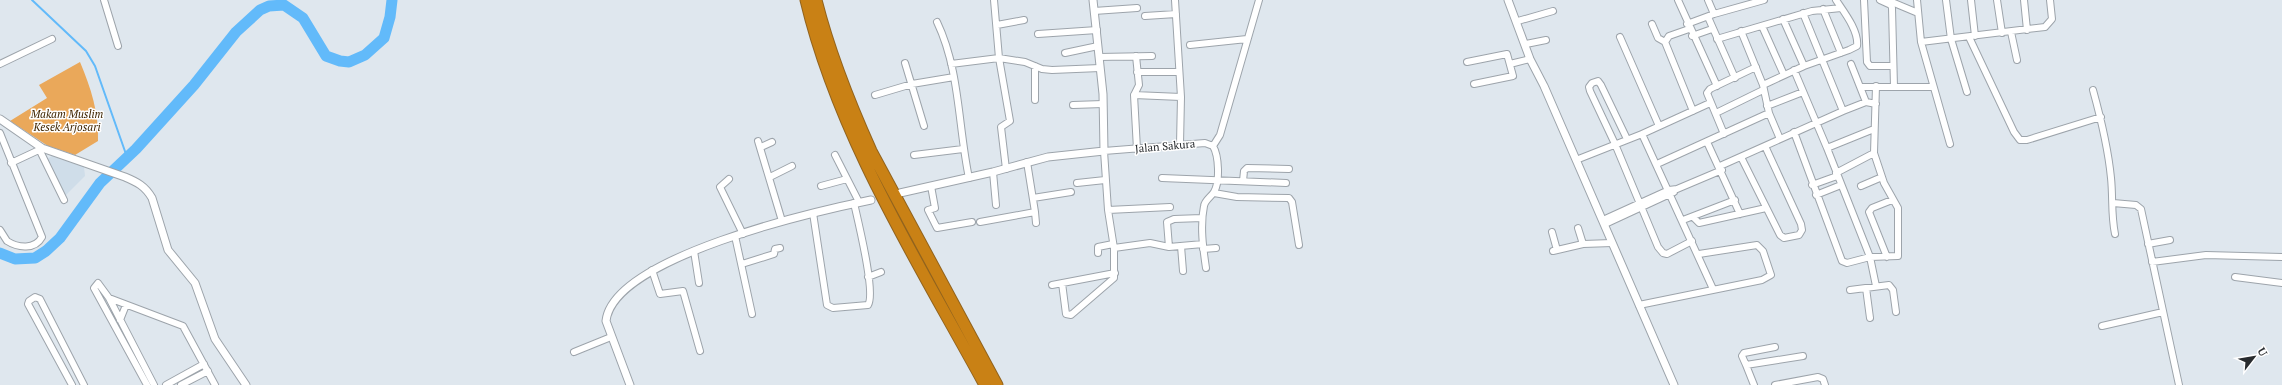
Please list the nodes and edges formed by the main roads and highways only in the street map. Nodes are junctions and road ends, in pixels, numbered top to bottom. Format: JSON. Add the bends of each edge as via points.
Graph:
{"nodes":[{"id":1,"x":806,"y":0,"type":"edge"},
{"id":2,"x":816,"y":0,"type":"edge"},
{"id":3,"x":986,"y":385,"type":"edge"},
{"id":4,"x":997,"y":385,"type":"edge"}],
"edges":[{"from":1,"to":3,"type":"highway","via":[[818,45],[838,101],[881,193]]},
{"from":2,"to":4,"type":"highway","via":[[854,114],[871,151]]}]}
